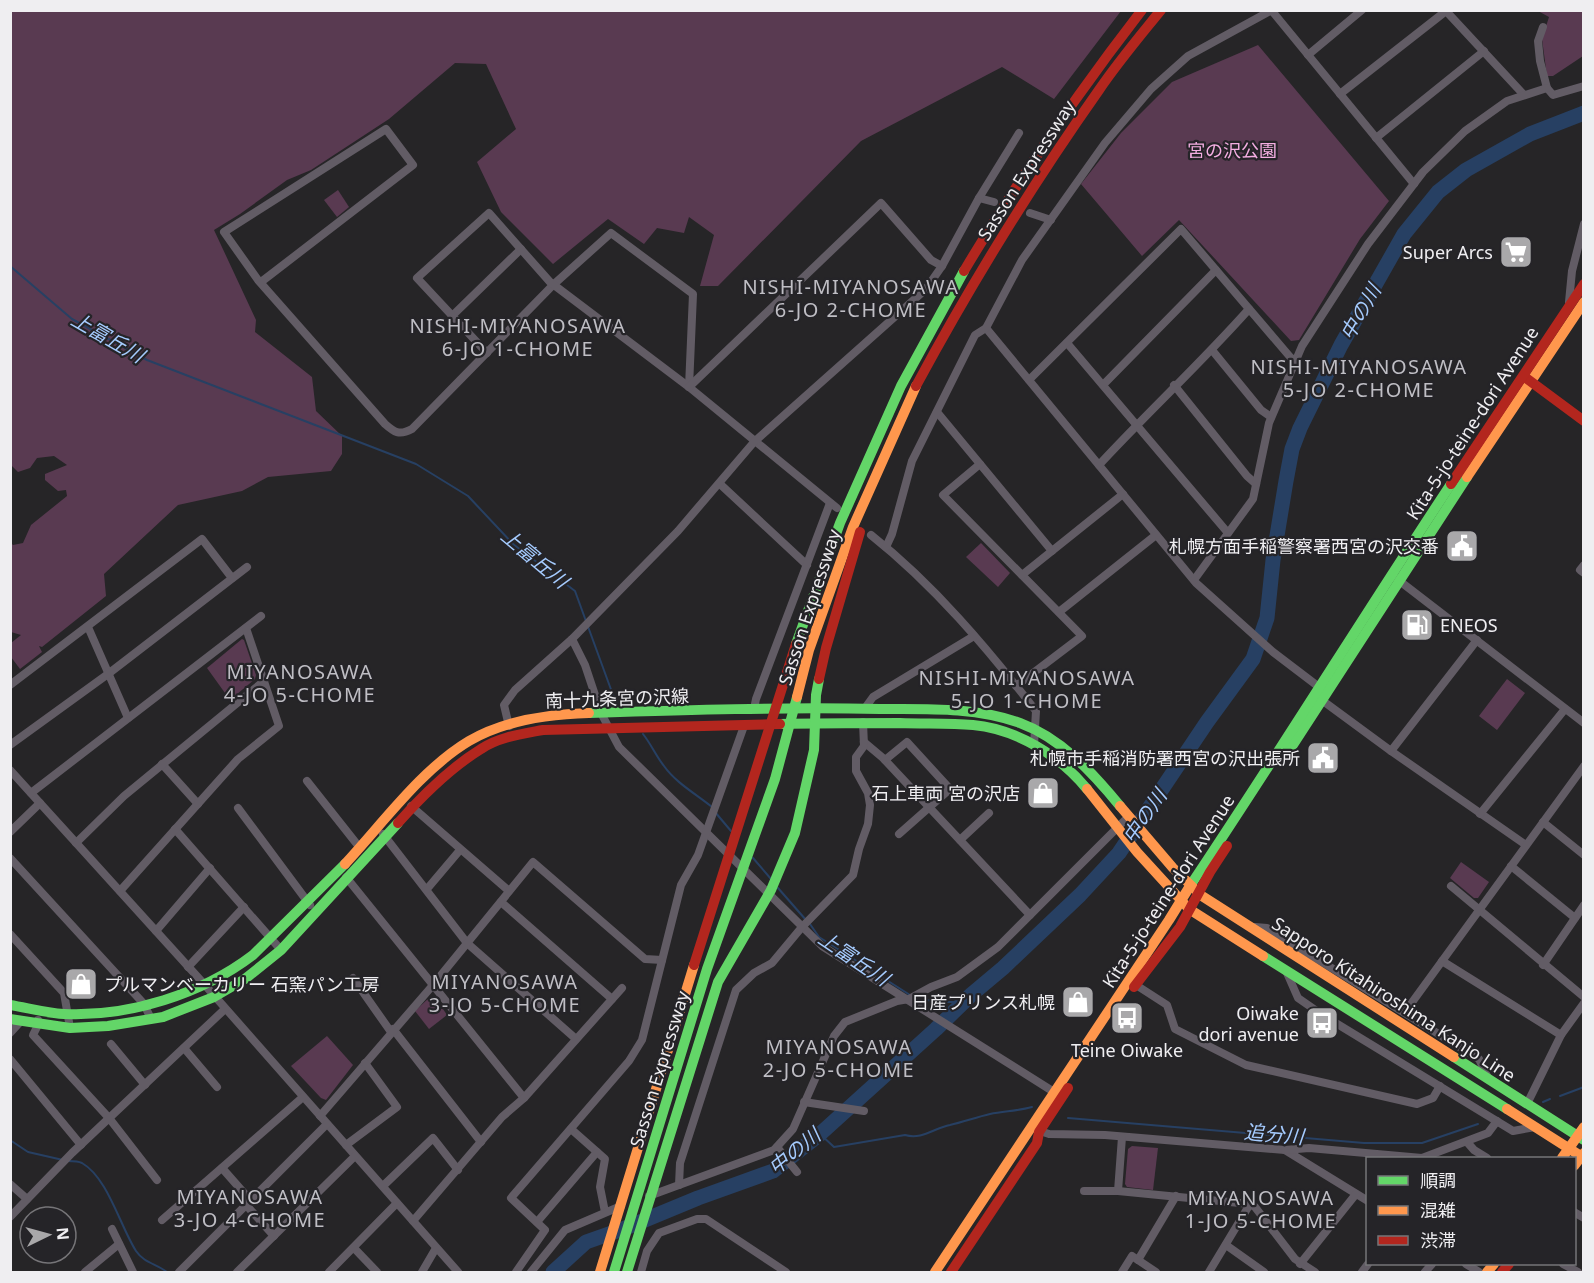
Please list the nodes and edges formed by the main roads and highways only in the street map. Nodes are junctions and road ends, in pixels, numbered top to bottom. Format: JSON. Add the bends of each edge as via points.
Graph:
{"nodes":[{"id":1,"x":1142,"y":10,"type":"edge"},
{"id":2,"x":1161,"y":10,"type":"edge"},
{"id":3,"x":1584,"y":284,"type":"edge"},
{"id":4,"x":1584,"y":302,"type":"edge"},
{"id":5,"x":1527,"y":378,"type":"junction"},
{"id":6,"x":1584,"y":421,"type":"edge"},
{"id":7,"x":884,"y":455,"type":"junction"},
{"id":8,"x":1396,"y":578,"type":"junction"},
{"id":9,"x":408,"y":804,"type":"junction"},
{"id":10,"x":1190,"y":885,"type":"junction"},
{"id":11,"x":1197,"y":895,"type":"junction"},
{"id":12,"x":1180,"y":899,"type":"junction"},
{"id":13,"x":1189,"y":909,"type":"junction"},
{"id":14,"x":10,"y":1005,"type":"edge"},
{"id":15,"x":16,"y":1020,"type":"edge"},
{"id":16,"x":1035,"y":1129,"type":"junction"},
{"id":17,"x":1581,"y":1134,"type":"edge"},
{"id":18,"x":1568,"y":1148,"type":"junction"},
{"id":19,"x":1583,"y":1156,"type":"edge"},
{"id":20,"x":1563,"y":1157,"type":"edge"},
{"id":21,"x":600,"y":1272,"type":"edge"},
{"id":22,"x":614,"y":1272,"type":"edge"},
{"id":23,"x":627,"y":1272,"type":"edge"},
{"id":24,"x":936,"y":1272,"type":"edge"},
{"id":25,"x":951,"y":1272,"type":"edge"}],
"edges":[{"from":1,"to":21,"type":"main road","name":"Sasson Expressway","via":[[1088,80],[1000,210],[901,386],[872,450],[796,645]]},
{"from":2,"to":7,"type":"main road","name":"Sasson Expressway","via":[[1100,88],[1021,205],[961,303]]},
{"from":3,"to":5,"type":"main road","name":"Kita-5-jo-teine-dori Avenue"},
{"from":4,"to":5,"type":"main road","name":"Kita-5-jo-teine-dori Avenue"},
{"from":5,"to":6,"type":"main road"},
{"from":5,"to":8,"type":"main road","name":"Kita-5-jo-teine-dori Avenue"},
{"from":7,"to":22,"type":"main road","name":"Sasson Expressway","via":[[853,527],[809,650],[765,811],[707,969]]},
{"from":7,"to":23,"type":"main road","via":[[826,648],[816,695],[814,750],[795,833],[771,890],[718,982]]},
{"from":8,"to":10,"type":"main road","name":"Kita-5-jo-teine-dori Avenue","via":[[1319,687]]},
{"from":8,"to":11,"type":"main road","name":"Kita-5-jo-teine-dori Avenue","via":[[1323,701]]},
{"from":9,"to":10,"type":"main road","name":"南十九条宮の沢線","via":[[449,754],[483,734],[541,717],[754,709],[976,713],[1036,730],[1082,761],[1146,840]]},
{"from":9,"to":12,"type":"main road","name":"南十九条宮の沢線","via":[[482,748],[512,736],[543,730],[863,722],[974,725],[999,730],[1058,759]]},
{"from":9,"to":14,"type":"main road","name":"南十九条宮の沢線","via":[[379,827],[272,938],[239,965],[204,984],[108,1012],[69,1014]]},
{"from":9,"to":15,"type":"main road","name":"南十九条宮の沢線","via":[[385,838],[281,950],[245,979],[214,997],[162,1017],[108,1026],[70,1028]]},
{"from":10,"to":11,"type":"main road","name":"Sapporo Kitahiroshima Kanjo Line"},
{"from":10,"to":12,"type":"main road","name":"Kita-5-jo-teine-dori Avenue"},
{"from":11,"to":13,"type":"main road","name":"Kita-5-jo-teine-dori Avenue"},
{"from":11,"to":17,"type":"main road","name":"Sapporo Kitahiroshima Kanjo Line","via":[[1527,1104]]},
{"from":12,"to":13,"type":"main road","name":"Sapporo Kitahiroshima Kanjo Line"},
{"from":12,"to":16,"type":"main road","name":"Kita-5-jo-teine-dori Avenue","via":[[1054,1092]]},
{"from":13,"to":16,"type":"main road","name":"Kita-5-jo-teine-dori Avenue"},
{"from":13,"to":18,"type":"main road","name":"Sapporo Kitahiroshima Kanjo Line"},
{"from":16,"to":24,"type":"main road","name":"Kita-5-jo-teine-dori Avenue"},
{"from":16,"to":25,"type":"main road","name":"Kita-5-jo-teine-dori Avenue","via":[[1037,1143]]},
{"from":17,"to":18,"type":"main road"},
{"from":18,"to":19,"type":"main road","name":"Sapporo Kitahiroshima Kanjo Line"},
{"from":18,"to":20,"type":"main road"}]}
